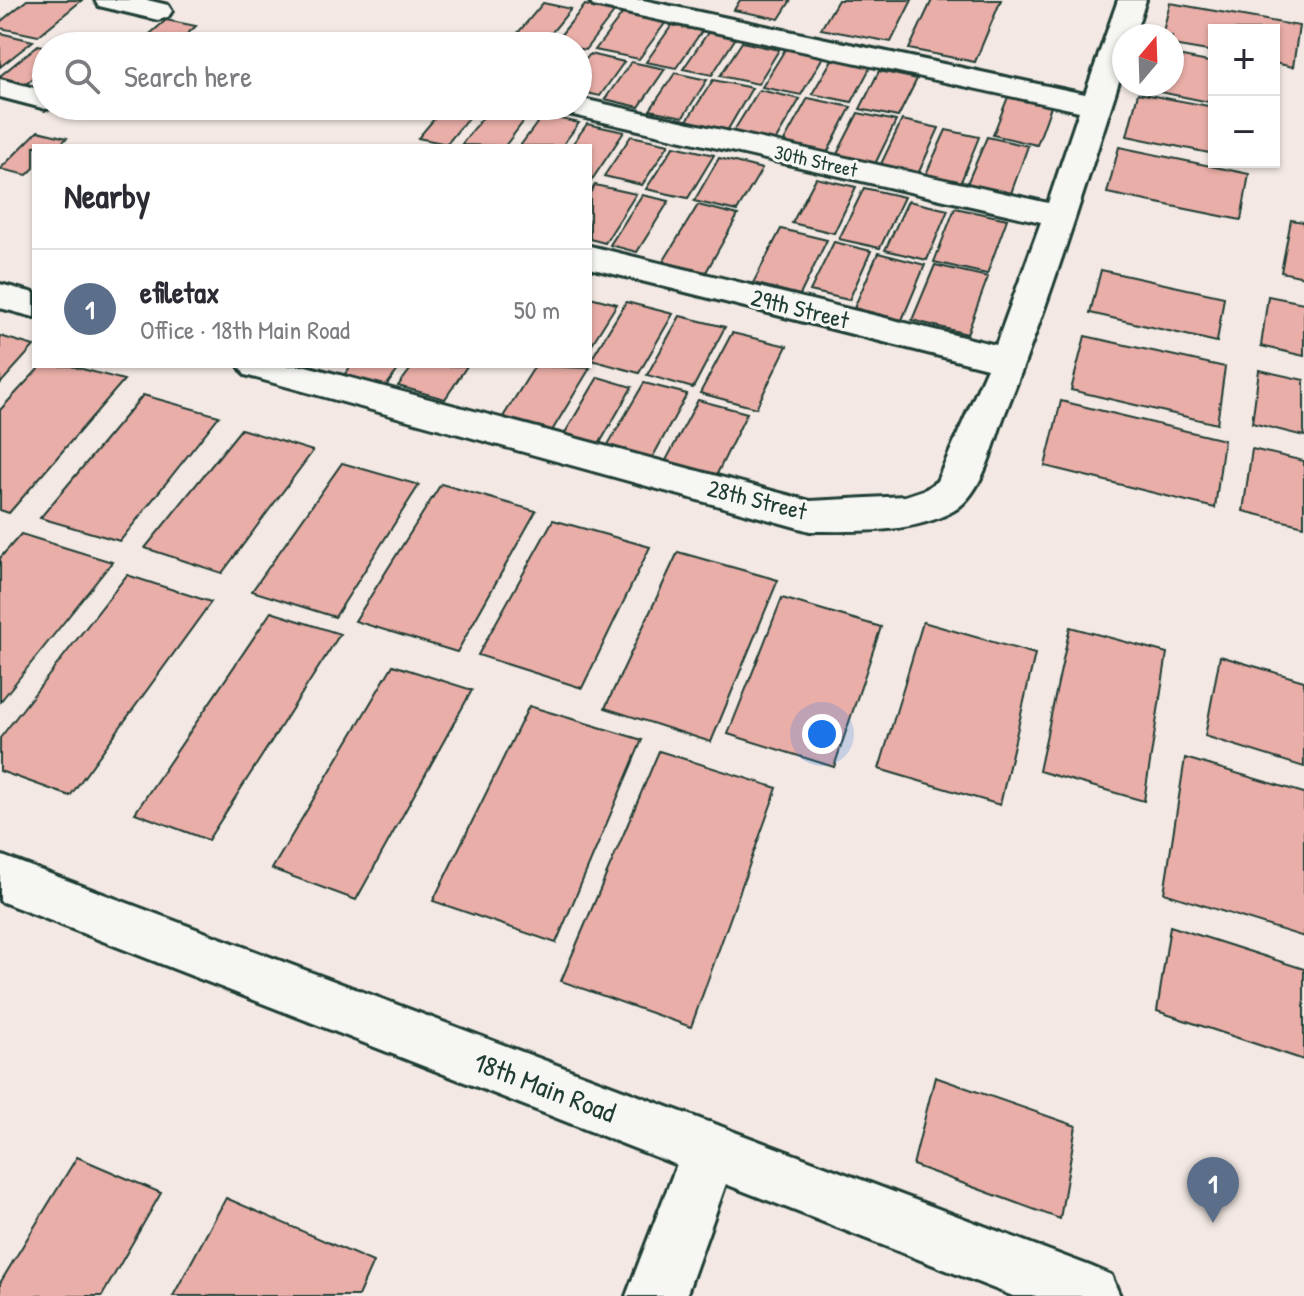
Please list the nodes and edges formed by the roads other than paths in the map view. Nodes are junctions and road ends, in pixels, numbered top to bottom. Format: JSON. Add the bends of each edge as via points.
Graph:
{"nodes":[{"id":1,"x":109,"y":0,"type":"edge"},
{"id":2,"x":603,"y":0,"type":"edge"},
{"id":3,"x":1132,"y":0,"type":"edge"},
{"id":4,"x":158,"y":11,"type":"dead end"},
{"id":5,"x":0,"y":88,"type":"edge"},
{"id":6,"x":32,"y":96,"type":"edge"},
{"id":7,"x":1094,"y":105,"type":"junction"},
{"id":8,"x":592,"y":110,"type":"edge"},
{"id":9,"x":1059,"y":216,"type":"junction"},
{"id":10,"x":592,"y":257,"type":"edge"},
{"id":11,"x":0,"y":296,"type":"edge"},
{"id":12,"x":32,"y":304,"type":"edge"},
{"id":13,"x":1010,"y":361,"type":"junction"},
{"id":14,"x":265,"y":368,"type":"edge"},
{"id":15,"x":0,"y":878,"type":"edge"},
{"id":16,"x":710,"y":1150,"type":"junction"},
{"id":17,"x":656,"y":1296,"type":"edge"},
{"id":18,"x":1090,"y":1296,"type":"edge"}],
"edges":[{"from":1,"to":4,"type":"street"},
{"from":2,"to":7,"type":"street"},
{"from":3,"to":7,"type":"street","name":"28th Street"},
{"from":5,"to":6,"type":"street"},
{"from":7,"to":9,"type":"street","name":"28th Street"},
{"from":8,"to":9,"type":"street","name":"30th Street"},
{"from":9,"to":13,"type":"street","name":"28th Street"},
{"from":10,"to":13,"type":"street","name":"29th Street"},
{"from":11,"to":12,"type":"street"},
{"from":13,"to":14,"type":"street","name":"28th Street","via":[[951,492],[924,507],[872,516],[810,516]]},
{"from":15,"to":16,"type":"street","name":"18th Main Road"},
{"from":16,"to":17,"type":"street"},
{"from":16,"to":18,"type":"street","name":"18th Main Road"}]}
